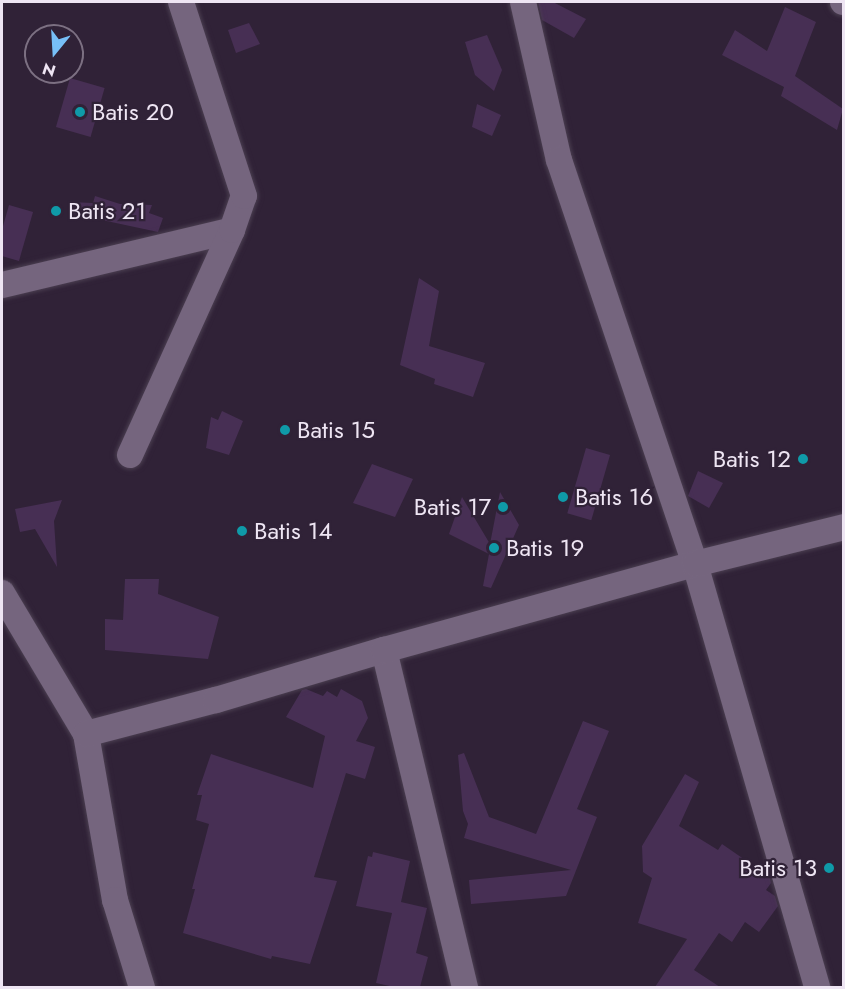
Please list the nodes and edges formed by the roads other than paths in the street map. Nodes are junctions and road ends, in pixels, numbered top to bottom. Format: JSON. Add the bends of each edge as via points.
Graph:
{"nodes":[{"id":1,"x":181,"y":2,"type":"edge"},
{"id":2,"x":523,"y":2,"type":"edge"},
{"id":3,"x":232,"y":230,"type":"junction"},
{"id":4,"x":2,"y":285,"type":"edge"},
{"id":5,"x":130,"y":455,"type":"dead end"},
{"id":6,"x":843,"y":527,"type":"edge"},
{"id":7,"x":695,"y":564,"type":"junction"},
{"id":8,"x":2,"y":593,"type":"edge"},
{"id":9,"x":384,"y":650,"type":"junction"},
{"id":10,"x":86,"y":734,"type":"junction"},
{"id":11,"x":142,"y":987,"type":"edge"},
{"id":12,"x":465,"y":987,"type":"edge"},
{"id":13,"x":817,"y":987,"type":"edge"}],
"edges":[{"from":1,"to":3,"type":"street","via":[[244,196]]},
{"from":2,"to":7,"type":"street","via":[[559,160]]},
{"from":3,"to":4,"type":"street"},
{"from":3,"to":5,"type":"street"},
{"from":6,"to":7,"type":"street"},
{"from":7,"to":9,"type":"street"},
{"from":7,"to":13,"type":"street"},
{"from":8,"to":10,"type":"street"},
{"from":9,"to":10,"type":"street"},
{"from":9,"to":12,"type":"street"},
{"from":10,"to":11,"type":"street","via":[[115,900]]}]}
